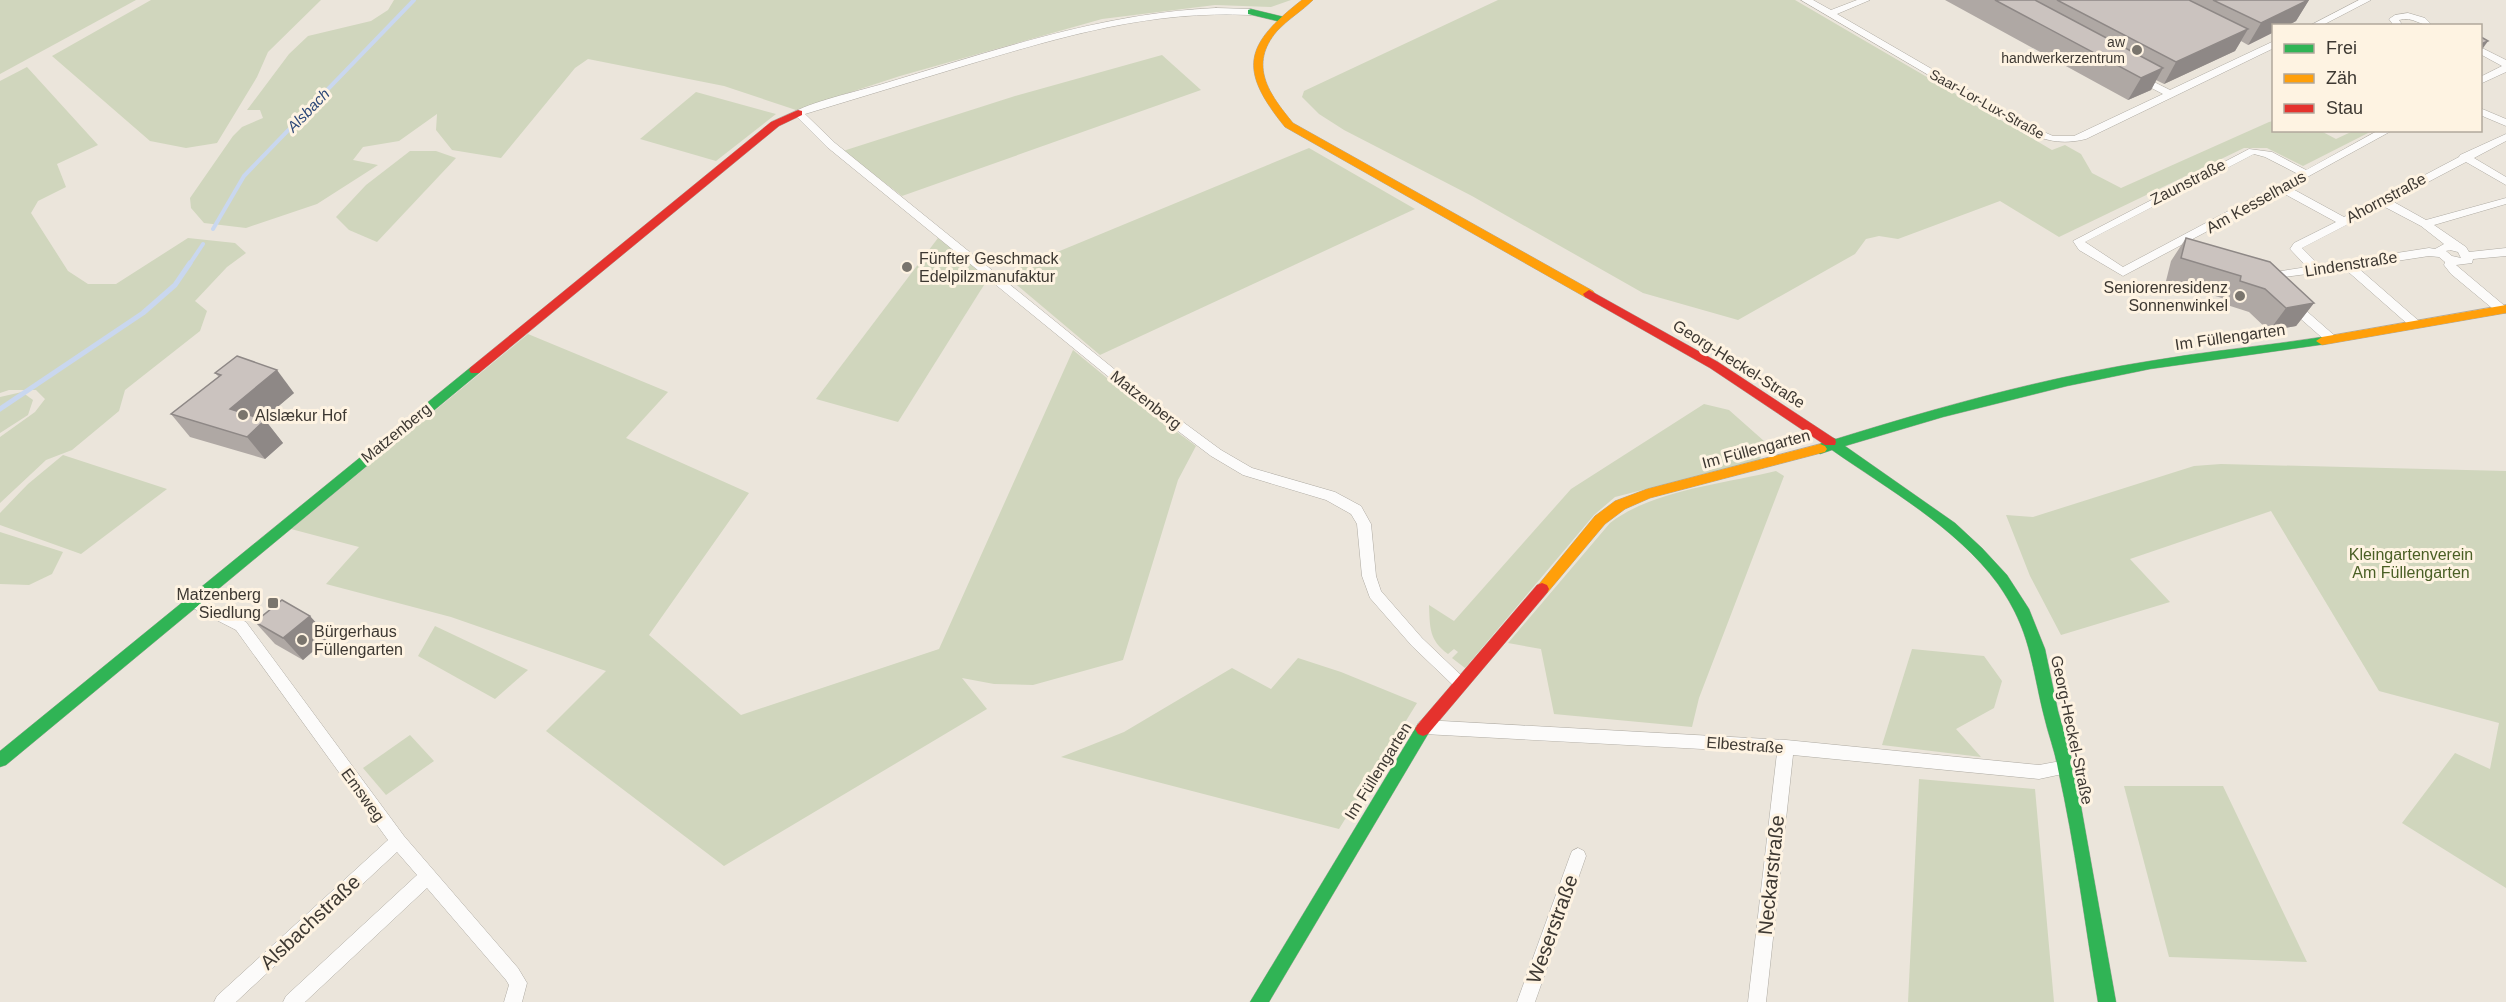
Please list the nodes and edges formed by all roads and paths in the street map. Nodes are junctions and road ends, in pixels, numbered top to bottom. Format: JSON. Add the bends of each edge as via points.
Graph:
{"nodes":[{"id":1,"x":1308,"y":0,"type":"edge"},
{"id":2,"x":1806,"y":0,"type":"edge"},
{"id":3,"x":1865,"y":0,"type":"edge"},
{"id":4,"x":2366,"y":0,"type":"edge"},
{"id":5,"x":1830,"y":14,"type":"junction"},
{"id":6,"x":1281,"y":19,"type":"junction"},
{"id":7,"x":2317,"y":24,"type":"edge"},
{"id":8,"x":2398,"y":24,"type":"edge"},
{"id":9,"x":2426,"y":24,"type":"edge"},
{"id":10,"x":2272,"y":45,"type":"edge"},
{"id":11,"x":2241,"y":48,"type":"edge"},
{"id":12,"x":2482,"y":51,"type":"edge"},
{"id":13,"x":2253,"y":54,"type":"junction"},
{"id":14,"x":2506,"y":66,"type":"edge"},
{"id":15,"x":2126,"y":71,"type":"edge"},
{"id":16,"x":2482,"y":80,"type":"edge"},
{"id":17,"x":2170,"y":94,"type":"junction"},
{"id":18,"x":2482,"y":111,"type":"edge"},
{"id":19,"x":798,"y":113,"type":"junction"},
{"id":20,"x":2506,"y":123,"type":"edge"},
{"id":21,"x":2384,"y":132,"type":"edge"},
{"id":22,"x":2506,"y":136,"type":"edge"},
{"id":23,"x":2464,"y":157,"type":"junction"},
{"id":24,"x":2306,"y":174,"type":"junction"},
{"id":25,"x":2506,"y":182,"type":"edge"},
{"id":26,"x":2282,"y":188,"type":"junction"},
{"id":27,"x":2381,"y":200,"type":"junction"},
{"id":28,"x":2506,"y":201,"type":"edge"},
{"id":29,"x":2343,"y":220,"type":"junction"},
{"id":30,"x":2425,"y":224,"type":"junction"},
{"id":31,"x":2457,"y":248,"type":"junction"},
{"id":32,"x":2506,"y":252,"type":"edge"},
{"id":33,"x":2468,"y":256,"type":"junction"},
{"id":34,"x":2446,"y":257,"type":"junction"},
{"id":35,"x":2348,"y":265,"type":"junction"},
{"id":36,"x":2318,"y":270,"type":"junction"},
{"id":37,"x":2123,"y":272,"type":"joint"},
{"id":38,"x":2504,"y":310,"type":"edge"},
{"id":39,"x":2415,"y":324,"type":"junction"},
{"id":40,"x":2331,"y":339,"type":"junction"},
{"id":41,"x":1832,"y":444,"type":"junction"},
{"id":42,"x":192,"y":601,"type":"junction"},
{"id":43,"x":1461,"y":684,"type":"junction"},
{"id":44,"x":1424,"y":727,"type":"junction"},
{"id":45,"x":1786,"y":747,"type":"junction"},
{"id":46,"x":0,"y":760,"type":"edge"},
{"id":47,"x":2066,"y":767,"type":"junction"},
{"id":48,"x":398,"y":842,"type":"junction"},
{"id":49,"x":1578,"y":856,"type":"dead end"},
{"id":50,"x":427,"y":877,"type":"junction"},
{"id":51,"x":223,"y":1002,"type":"edge"},
{"id":52,"x":292,"y":1002,"type":"edge"},
{"id":53,"x":513,"y":1002,"type":"edge"},
{"id":54,"x":1259,"y":1002,"type":"edge"},
{"id":55,"x":1526,"y":1002,"type":"edge"},
{"id":56,"x":1757,"y":1002,"type":"edge"},
{"id":57,"x":2107,"y":1002,"type":"edge"}],
"edges":[{"from":1,"to":6,"type":"street"},
{"from":2,"to":5,"type":"street","name":"Saar-Lor-Lux-Straße"},
{"from":3,"to":5,"type":"street"},
{"from":4,"to":7,"type":"street"},
{"from":5,"to":17,"type":"street","name":"Saar-Lor-Lux-Straße","via":[[2053,140],[2082,137]]},
{"from":6,"to":19,"type":"street","name":"Matzenberg","via":[[1230,10],[1175,14],[1079,30]]},
{"from":6,"to":41,"type":"street","name":"Georg-Heckel-Straße","via":[[1260,46],[1257,70],[1267,99],[1289,125],[1714,365]]},
{"from":8,"to":9,"type":"street","via":[[2394,19],[2404,15]]},
{"from":10,"to":13,"type":"street","name":"Saar-Lor-Lux-Straße"},
{"from":11,"to":13,"type":"street"},
{"from":12,"to":14,"type":"street"},
{"from":13,"to":17,"type":"street","name":"Saar-Lor-Lux-Straße"},
{"from":14,"to":16,"type":"street"},
{"from":15,"to":17,"type":"street"},
{"from":18,"to":20,"type":"street"},
{"from":19,"to":42,"type":"street","name":"Matzenberg","via":[[775,124]]},
{"from":19,"to":43,"type":"street","name":"Matzenberg","via":[[831,146],[1216,453],[1248,472],[1330,496],[1356,510],[1364,524],[1369,576],[1376,594],[1417,642]]},
{"from":21,"to":24,"type":"street","name":"Am Kesselhaus"},
{"from":22,"to":23,"type":"street","name":"Ahornstraße"},
{"from":23,"to":25,"type":"street"},
{"from":23,"to":27,"type":"street","name":"Ahornstraße"},
{"from":24,"to":26,"type":"street","name":"Am Kesselhaus"},
{"from":24,"to":37,"type":"street","name":"Zaunstraße","via":[[2268,154],[2245,153],[2079,241]]},
{"from":26,"to":29,"type":"street"},
{"from":26,"to":37,"type":"street","name":"Am Kesselhaus","via":[[2197,239]]},
{"from":27,"to":29,"type":"street","name":"Ahornstraße"},
{"from":27,"to":30,"type":"street"},
{"from":28,"to":30,"type":"street"},
{"from":29,"to":36,"type":"street","name":"Ahornstraße","via":[[2296,249]]},
{"from":30,"to":31,"type":"street"},
{"from":31,"to":33,"type":"street"},
{"from":31,"to":34,"type":"street","via":[[2443,247],[2440,250]]},
{"from":32,"to":33,"type":"street"},
{"from":33,"to":34,"type":"street","via":[[2464,262]]},
{"from":34,"to":35,"type":"street","name":"Lindenstraße","via":[[2429,252]]},
{"from":34,"to":38,"type":"street","via":[[2455,271]]},
{"from":35,"to":36,"type":"street","name":"Lindenstraße"},
{"from":35,"to":39,"type":"street"},
{"from":36,"to":40,"type":"street","name":"Lindenstraße","via":[[2256,274]]},
{"from":38,"to":39,"type":"street","name":"Im Füllengarten"},
{"from":39,"to":40,"type":"street","name":"Im Füllengarten"},
{"from":40,"to":41,"type":"street","name":"Im Füllengarten","via":[[2150,365],[2012,392]]},
{"from":41,"to":43,"type":"street","name":"Im Füllengarten","via":[[1647,494],[1620,505],[1600,519]]},
{"from":41,"to":47,"type":"street","name":"Georg-Heckel-Straße","via":[[1961,536],[1996,572],[2036,642],[2054,730]]},
{"from":42,"to":46,"type":"street","name":"Matzenberg"},
{"from":42,"to":48,"type":"street","name":"Emsweg","via":[[241,626]]},
{"from":43,"to":44,"type":"street","name":"Im Füllengarten"},
{"from":44,"to":45,"type":"street","name":"Elbestraße"},
{"from":44,"to":54,"type":"street","name":"Im Füllengarten"},
{"from":45,"to":47,"type":"street","name":"Elbestraße","via":[[2039,772]]},
{"from":45,"to":56,"type":"street","name":"Neckarstraße"},
{"from":47,"to":57,"type":"street","name":"Georg-Heckel-Straße"},
{"from":48,"to":50,"type":"street","name":"Emsweg"},
{"from":48,"to":51,"type":"street","name":"Alsbachstraße"},
{"from":49,"to":55,"type":"street","name":"Weserstraße"},
{"from":50,"to":52,"type":"street"},
{"from":50,"to":53,"type":"street","name":"Emsweg","via":[[512,974],[518,983]]}]}
